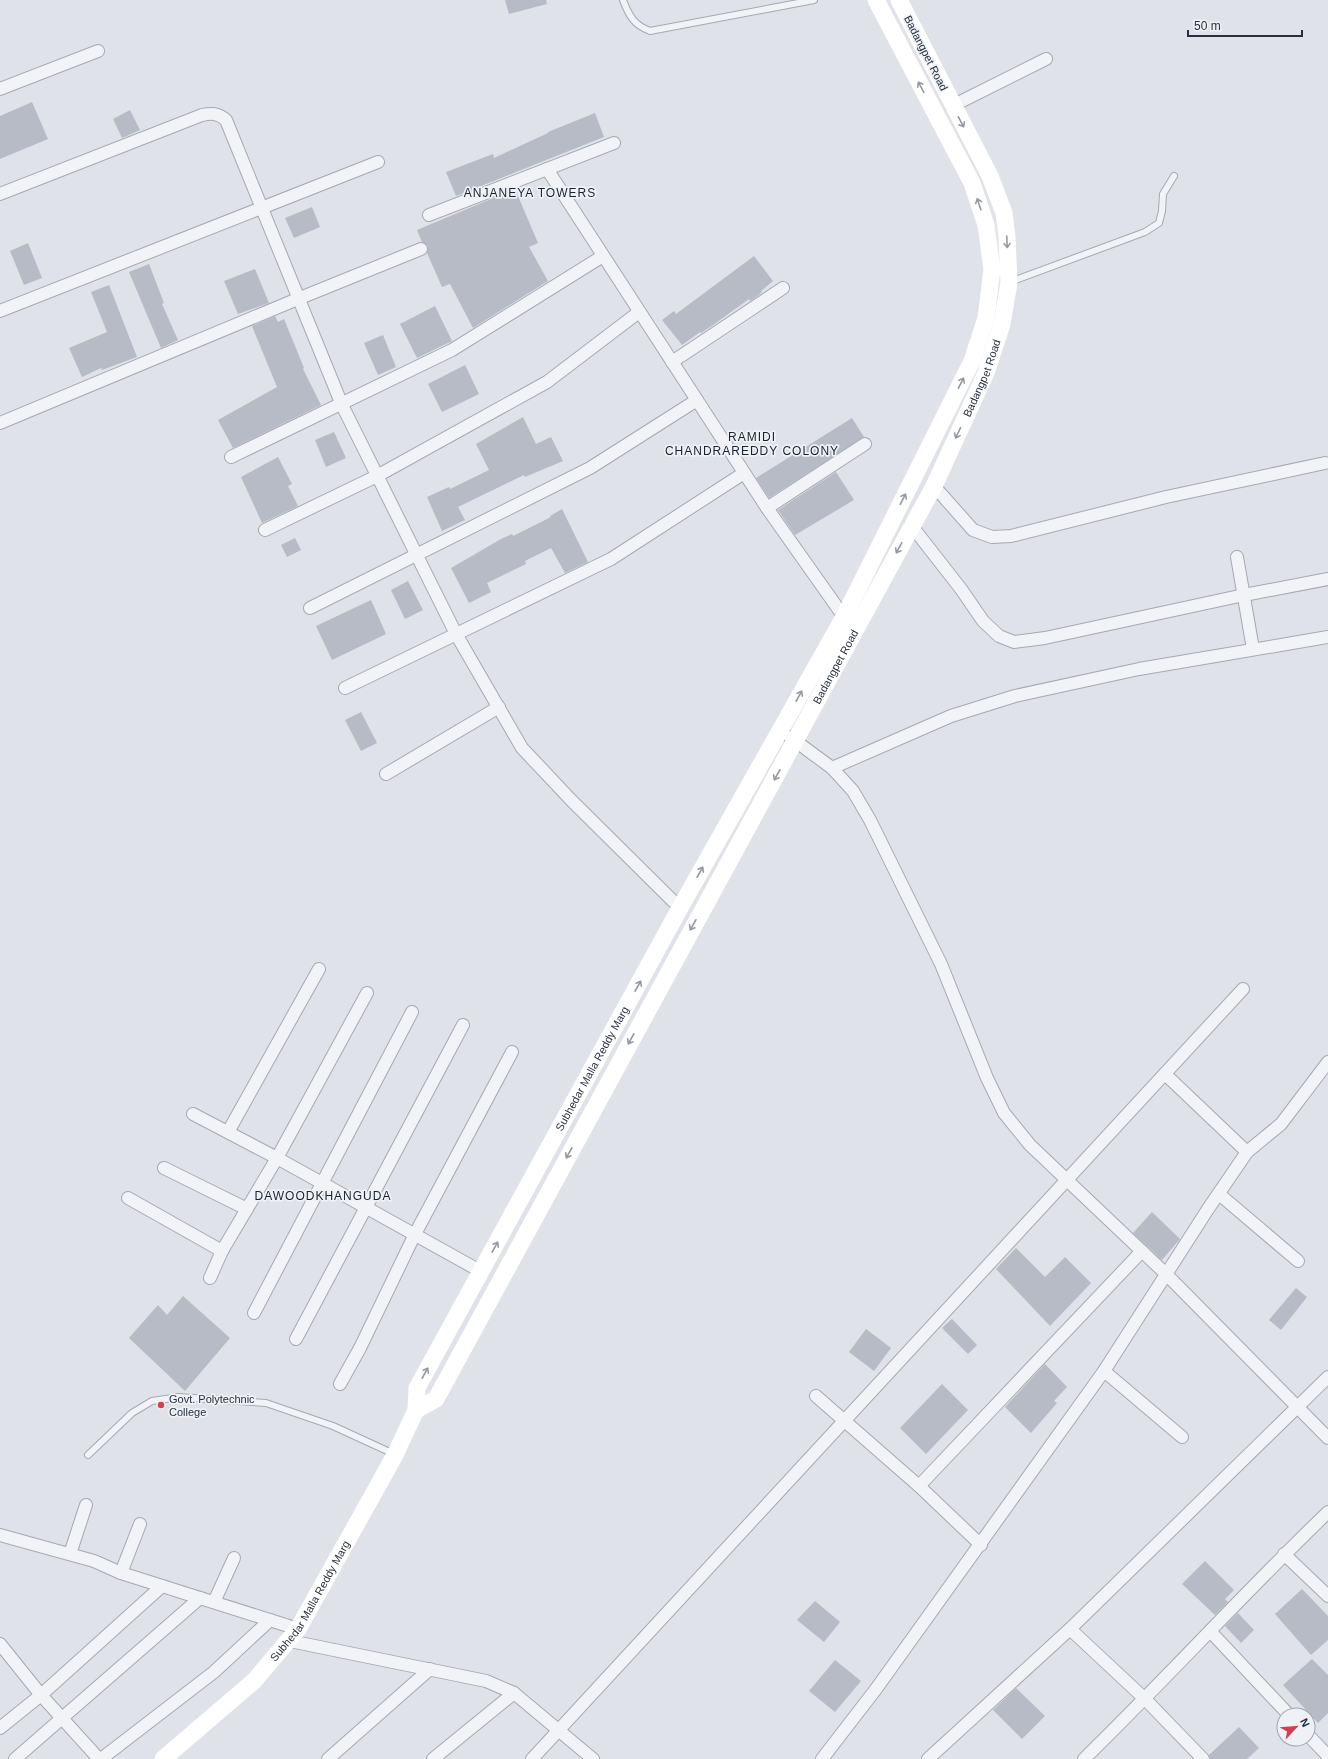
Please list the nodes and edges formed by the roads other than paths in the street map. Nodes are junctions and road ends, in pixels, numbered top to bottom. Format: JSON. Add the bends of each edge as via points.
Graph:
{"nodes":[{"id":1,"x":623,"y":0,"type":"edge"},
{"id":2,"x":814,"y":0,"type":"edge"},
{"id":3,"x":876,"y":0,"type":"edge"},
{"id":4,"x":899,"y":0,"type":"edge"},
{"id":5,"x":98,"y":51,"type":"dead end"},
{"id":6,"x":1046,"y":59,"type":"dead end"},
{"id":7,"x":0,"y":89,"type":"edge"},
{"id":8,"x":952,"y":106,"type":"junction"},
{"id":9,"x":614,"y":143,"type":"dead end"},
{"id":10,"x":378,"y":162,"type":"dead end"},
{"id":11,"x":547,"y":169,"type":"junction"},
{"id":12,"x":1174,"y":176,"type":"dead end"},
{"id":13,"x":0,"y":194,"type":"edge"},
{"id":14,"x":262,"y":208,"type":"junction"},
{"id":15,"x":429,"y":215,"type":"dead end"},
{"id":16,"x":421,"y":249,"type":"dead end"},
{"id":17,"x":603,"y":256,"type":"junction"},
{"id":18,"x":1009,"y":283,"type":"junction"},
{"id":19,"x":783,"y":288,"type":"dead end"},
{"id":20,"x":300,"y":298,"type":"junction"},
{"id":21,"x":0,"y":311,"type":"edge"},
{"id":22,"x":640,"y":312,"type":"junction"},
{"id":23,"x":672,"y":362,"type":"junction"},
{"id":24,"x":697,"y":400,"type":"junction"},
{"id":25,"x":342,"y":405,"type":"junction"},
{"id":26,"x":0,"y":423,"type":"edge"},
{"id":27,"x":865,"y":444,"type":"dead end"},
{"id":28,"x":231,"y":457,"type":"dead end"},
{"id":29,"x":1325,"y":463,"type":"dead end"},
{"id":30,"x":744,"y":473,"type":"junction"},
{"id":31,"x":377,"y":476,"type":"junction"},
{"id":32,"x":934,"y":486,"type":"junction"},
{"id":33,"x":767,"y":508,"type":"junction"},
{"id":34,"x":911,"y":526,"type":"junction"},
{"id":35,"x":265,"y":530,"type":"dead end"},
{"id":36,"x":416,"y":554,"type":"junction"},
{"id":37,"x":1237,"y":557,"type":"dead end"},
{"id":38,"x":1328,"y":579,"type":"edge"},
{"id":39,"x":1244,"y":595,"type":"junction"},
{"id":40,"x":310,"y":608,"type":"dead end"},
{"id":41,"x":844,"y":617,"type":"junction"},
{"id":42,"x":456,"y":634,"type":"junction"},
{"id":43,"x":1328,"y":637,"type":"edge"},
{"id":44,"x":1253,"y":649,"type":"junction"},
{"id":45,"x":345,"y":688,"type":"dead end"},
{"id":46,"x":498,"y":707,"type":"junction"},
{"id":47,"x":780,"y":730,"type":"junction"},
{"id":48,"x":796,"y":741,"type":"junction"},
{"id":49,"x":832,"y":768,"type":"junction"},
{"id":50,"x":386,"y":774,"type":"dead end"},
{"id":51,"x":680,"y":908,"type":"junction"},
{"id":52,"x":319,"y":969,"type":"dead end"},
{"id":53,"x":1244,"y":989,"type":"dead end"},
{"id":54,"x":367,"y":993,"type":"dead end"},
{"id":55,"x":412,"y":1012,"type":"dead end"},
{"id":56,"x":463,"y":1025,"type":"dead end"},
{"id":57,"x":512,"y":1052,"type":"dead end"},
{"id":58,"x":1328,"y":1062,"type":"edge"},
{"id":59,"x":1165,"y":1074,"type":"junction"},
{"id":60,"x":193,"y":1114,"type":"dead end"},
{"id":61,"x":228,"y":1132,"type":"junction"},
{"id":62,"x":1247,"y":1152,"type":"junction"},
{"id":63,"x":276,"y":1158,"type":"junction"},
{"id":64,"x":164,"y":1168,"type":"dead end"},
{"id":65,"x":1067,"y":1180,"type":"junction"},
{"id":66,"x":321,"y":1183,"type":"junction"},
{"id":67,"x":1220,"y":1194,"type":"junction"},
{"id":68,"x":128,"y":1198,"type":"dead end"},
{"id":69,"x":366,"y":1208,"type":"junction"},
{"id":70,"x":247,"y":1209,"type":"junction"},
{"id":71,"x":415,"y":1234,"type":"junction"},
{"id":72,"x":222,"y":1251,"type":"junction"},
{"id":73,"x":1142,"y":1251,"type":"junction"},
{"id":74,"x":1298,"y":1261,"type":"dead end"},
{"id":75,"x":482,"y":1272,"type":"junction"},
{"id":76,"x":1166,"y":1274,"type":"junction"},
{"id":77,"x":210,"y":1278,"type":"dead end"},
{"id":78,"x":254,"y":1313,"type":"dead end"},
{"id":79,"x":296,"y":1339,"type":"dead end"},
{"id":80,"x":1104,"y":1371,"type":"junction"},
{"id":81,"x":1328,"y":1377,"type":"edge"},
{"id":82,"x":340,"y":1384,"type":"dead end"},
{"id":83,"x":816,"y":1396,"type":"dead end"},
{"id":84,"x":1298,"y":1408,"type":"junction"},
{"id":85,"x":416,"y":1410,"type":"junction"},
{"id":86,"x":845,"y":1421,"type":"junction"},
{"id":87,"x":1182,"y":1438,"type":"dead end"},
{"id":88,"x":1328,"y":1438,"type":"edge"},
{"id":89,"x":88,"y":1455,"type":"dead end"},
{"id":90,"x":395,"y":1455,"type":"junction"},
{"id":91,"x":919,"y":1486,"type":"junction"},
{"id":92,"x":86,"y":1505,"type":"dead end"},
{"id":93,"x":1328,"y":1512,"type":"edge"},
{"id":94,"x":140,"y":1524,"type":"dead end"},
{"id":95,"x":0,"y":1535,"type":"edge"},
{"id":96,"x":981,"y":1545,"type":"junction"},
{"id":97,"x":70,"y":1554,"type":"junction"},
{"id":98,"x":1284,"y":1554,"type":"junction"},
{"id":99,"x":234,"y":1558,"type":"dead end"},
{"id":100,"x":121,"y":1573,"type":"junction"},
{"id":101,"x":162,"y":1586,"type":"junction"},
{"id":102,"x":1328,"y":1596,"type":"edge"},
{"id":103,"x":200,"y":1598,"type":"junction"},
{"id":104,"x":214,"y":1602,"type":"junction"},
{"id":105,"x":270,"y":1620,"type":"junction"},
{"id":106,"x":1070,"y":1629,"type":"junction"},
{"id":107,"x":1210,"y":1631,"type":"junction"},
{"id":108,"x":294,"y":1635,"type":"junction"},
{"id":109,"x":0,"y":1644,"type":"edge"},
{"id":110,"x":430,"y":1670,"type":"junction"},
{"id":111,"x":514,"y":1693,"type":"junction"},
{"id":112,"x":41,"y":1695,"type":"junction"},
{"id":113,"x":1145,"y":1699,"type":"junction"},
{"id":114,"x":1281,"y":1707,"type":"edge"},
{"id":115,"x":62,"y":1719,"type":"junction"},
{"id":116,"x":0,"y":1728,"type":"edge"},
{"id":117,"x":559,"y":1730,"type":"junction"},
{"id":118,"x":1316,"y":1743,"type":"edge"},
{"id":119,"x":1328,"y":1756,"type":"edge"},
{"id":120,"x":15,"y":1759,"type":"edge"},
{"id":121,"x":100,"y":1759,"type":"edge"},
{"id":122,"x":163,"y":1759,"type":"edge"},
{"id":123,"x":328,"y":1759,"type":"edge"},
{"id":124,"x":433,"y":1759,"type":"edge"},
{"id":125,"x":532,"y":1759,"type":"edge"},
{"id":126,"x":594,"y":1759,"type":"edge"},
{"id":127,"x":822,"y":1759,"type":"edge"},
{"id":128,"x":928,"y":1759,"type":"edge"},
{"id":129,"x":1084,"y":1759,"type":"edge"},
{"id":130,"x":1203,"y":1759,"type":"edge"}],
"edges":[{"from":1,"to":2,"type":"lane","via":[[638,26],[650,31]]},
{"from":41,"to":3,"type":"main road","name":"Badangpet Road","one_way":true,"via":[[972,361],[986,318],[992,269],[986,225],[972,183]]},
{"from":4,"to":8,"type":"main road","name":"Badangpet Road"},
{"from":5,"to":7,"type":"street"},
{"from":6,"to":8,"type":"street"},
{"from":8,"to":18,"type":"main road","name":"Badangpet Road","one_way":true,"via":[[990,176],[1004,214],[1008,237]]},
{"from":9,"to":11,"type":"street"},
{"from":10,"to":14,"type":"street"},
{"from":11,"to":15,"type":"street"},
{"from":11,"to":17,"type":"street"},
{"from":12,"to":18,"type":"lane","via":[[1163,194],[1159,223],[1145,232]]},
{"from":13,"to":14,"type":"street","via":[[212,113],[220,115],[230,128]]},
{"from":14,"to":20,"type":"street"},
{"from":14,"to":21,"type":"street"},
{"from":16,"to":20,"type":"street"},
{"from":17,"to":22,"type":"street"},
{"from":17,"to":25,"type":"street","via":[[452,350]]},
{"from":18,"to":32,"type":"main road","name":"Badangpet Road","one_way":true,"via":[[1002,324],[986,373]]},
{"from":19,"to":23,"type":"street"},
{"from":20,"to":25,"type":"street"},
{"from":20,"to":26,"type":"street"},
{"from":22,"to":23,"type":"street"},
{"from":22,"to":31,"type":"street","via":[[546,382]]},
{"from":23,"to":24,"type":"street"},
{"from":24,"to":30,"type":"street"},
{"from":24,"to":36,"type":"street","via":[[590,468]]},
{"from":25,"to":28,"type":"street"},
{"from":25,"to":31,"type":"street"},
{"from":27,"to":33,"type":"street"},
{"from":29,"to":32,"type":"street","via":[[1011,536],[992,537],[973,530]]},
{"from":30,"to":33,"type":"street"},
{"from":30,"to":42,"type":"street","via":[[611,559]]},
{"from":31,"to":35,"type":"street"},
{"from":31,"to":36,"type":"street"},
{"from":32,"to":34,"type":"main road","name":"Badangpet Road"},
{"from":33,"to":41,"type":"street"},
{"from":34,"to":39,"type":"street","via":[[983,621],[999,636],[1014,642],[1045,638]]},
{"from":34,"to":48,"type":"main road","name":"Badangpet Road","one_way":true},
{"from":36,"to":40,"type":"street"},
{"from":36,"to":42,"type":"street"},
{"from":37,"to":39,"type":"street"},
{"from":38,"to":39,"type":"street"},
{"from":39,"to":44,"type":"street"},
{"from":47,"to":41,"type":"main road","name":"Badangpet Road","one_way":true},
{"from":42,"to":45,"type":"street"},
{"from":42,"to":46,"type":"street"},
{"from":43,"to":44,"type":"street"},
{"from":44,"to":49,"type":"street","via":[[1131,671],[1015,696],[951,716]]},
{"from":46,"to":50,"type":"street"},
{"from":46,"to":51,"type":"street","via":[[522,748]]},
{"from":47,"to":48,"type":"street"},
{"from":51,"to":47,"type":"main road","name":"Subhedar Malla Reddy Marg","one_way":true},
{"from":48,"to":49,"type":"street"},
{"from":48,"to":85,"type":"main road","name":"Subhedar Malla Reddy Marg","one_way":true,"via":[[436,1399]]},
{"from":49,"to":65,"type":"street","via":[[853,791],[870,820],[941,964],[987,1078],[1004,1113],[1030,1146]]},
{"from":75,"to":51,"type":"main road","name":"Subhedar Malla Reddy Marg","one_way":true},
{"from":52,"to":61,"type":"street"},
{"from":53,"to":59,"type":"street"},
{"from":54,"to":63,"type":"street"},
{"from":55,"to":66,"type":"street"},
{"from":56,"to":69,"type":"street"},
{"from":57,"to":71,"type":"street"},
{"from":58,"to":62,"type":"street","via":[[1281,1124]]},
{"from":59,"to":62,"type":"street"},
{"from":59,"to":65,"type":"street"},
{"from":60,"to":61,"type":"street"},
{"from":61,"to":63,"type":"street"},
{"from":62,"to":67,"type":"street"},
{"from":63,"to":66,"type":"street"},
{"from":63,"to":70,"type":"street"},
{"from":64,"to":70,"type":"street"},
{"from":65,"to":73,"type":"street"},
{"from":65,"to":86,"type":"street"},
{"from":66,"to":69,"type":"street"},
{"from":66,"to":78,"type":"street"},
{"from":67,"to":74,"type":"street"},
{"from":67,"to":76,"type":"street"},
{"from":68,"to":72,"type":"street"},
{"from":69,"to":71,"type":"street"},
{"from":69,"to":79,"type":"street"},
{"from":70,"to":72,"type":"street"},
{"from":71,"to":75,"type":"street"},
{"from":71,"to":82,"type":"street"},
{"from":72,"to":77,"type":"street"},
{"from":73,"to":76,"type":"street"},
{"from":73,"to":91,"type":"street"},
{"from":85,"to":75,"type":"main road","name":"Subhedar Malla Reddy Marg","one_way":true,"via":[[417,1388]]},
{"from":76,"to":80,"type":"street"},
{"from":76,"to":84,"type":"street"},
{"from":80,"to":87,"type":"street"},
{"from":80,"to":96,"type":"street"},
{"from":81,"to":84,"type":"street"},
{"from":83,"to":86,"type":"street"},
{"from":84,"to":88,"type":"street"},
{"from":84,"to":106,"type":"street"},
{"from":85,"to":90,"type":"main road","name":"Subhedar Malla Reddy Marg"},
{"from":86,"to":91,"type":"street"},
{"from":86,"to":117,"type":"street"},
{"from":89,"to":90,"type":"lane","via":[[132,1413],[152,1401],[179,1398],[266,1403],[333,1426]]},
{"from":90,"to":108,"type":"main road","name":"Subhedar Malla Reddy Marg"},
{"from":91,"to":96,"type":"street"},
{"from":92,"to":97,"type":"street"},
{"from":93,"to":98,"type":"street"},
{"from":94,"to":100,"type":"street"},
{"from":95,"to":97,"type":"street"},
{"from":96,"to":127,"type":"street"},
{"from":97,"to":100,"type":"street"},
{"from":98,"to":102,"type":"street"},
{"from":98,"to":107,"type":"street"},
{"from":99,"to":104,"type":"street"},
{"from":100,"to":101,"type":"street"},
{"from":101,"to":103,"type":"street"},
{"from":101,"to":112,"type":"street"},
{"from":103,"to":104,"type":"street"},
{"from":103,"to":115,"type":"street"},
{"from":104,"to":105,"type":"street"},
{"from":105,"to":108,"type":"street"},
{"from":105,"to":121,"type":"street","via":[[214,1672]]},
{"from":106,"to":113,"type":"street"},
{"from":106,"to":128,"type":"street"},
{"from":107,"to":113,"type":"street"},
{"from":107,"to":114,"type":"street"},
{"from":108,"to":110,"type":"street"},
{"from":108,"to":122,"type":"main road","name":"Subhedar Malla Reddy Marg","via":[[254,1681]]},
{"from":109,"to":112,"type":"street"},
{"from":110,"to":111,"type":"street","via":[[486,1681]]},
{"from":110,"to":123,"type":"street"},
{"from":111,"to":117,"type":"street"},
{"from":111,"to":124,"type":"street"},
{"from":112,"to":115,"type":"street"},
{"from":112,"to":116,"type":"street"},
{"from":113,"to":129,"type":"street"},
{"from":113,"to":130,"type":"street"},
{"from":115,"to":120,"type":"street"},
{"from":115,"to":121,"type":"street"},
{"from":117,"to":125,"type":"street"},
{"from":117,"to":126,"type":"street"},
{"from":118,"to":119,"type":"street"}]}
